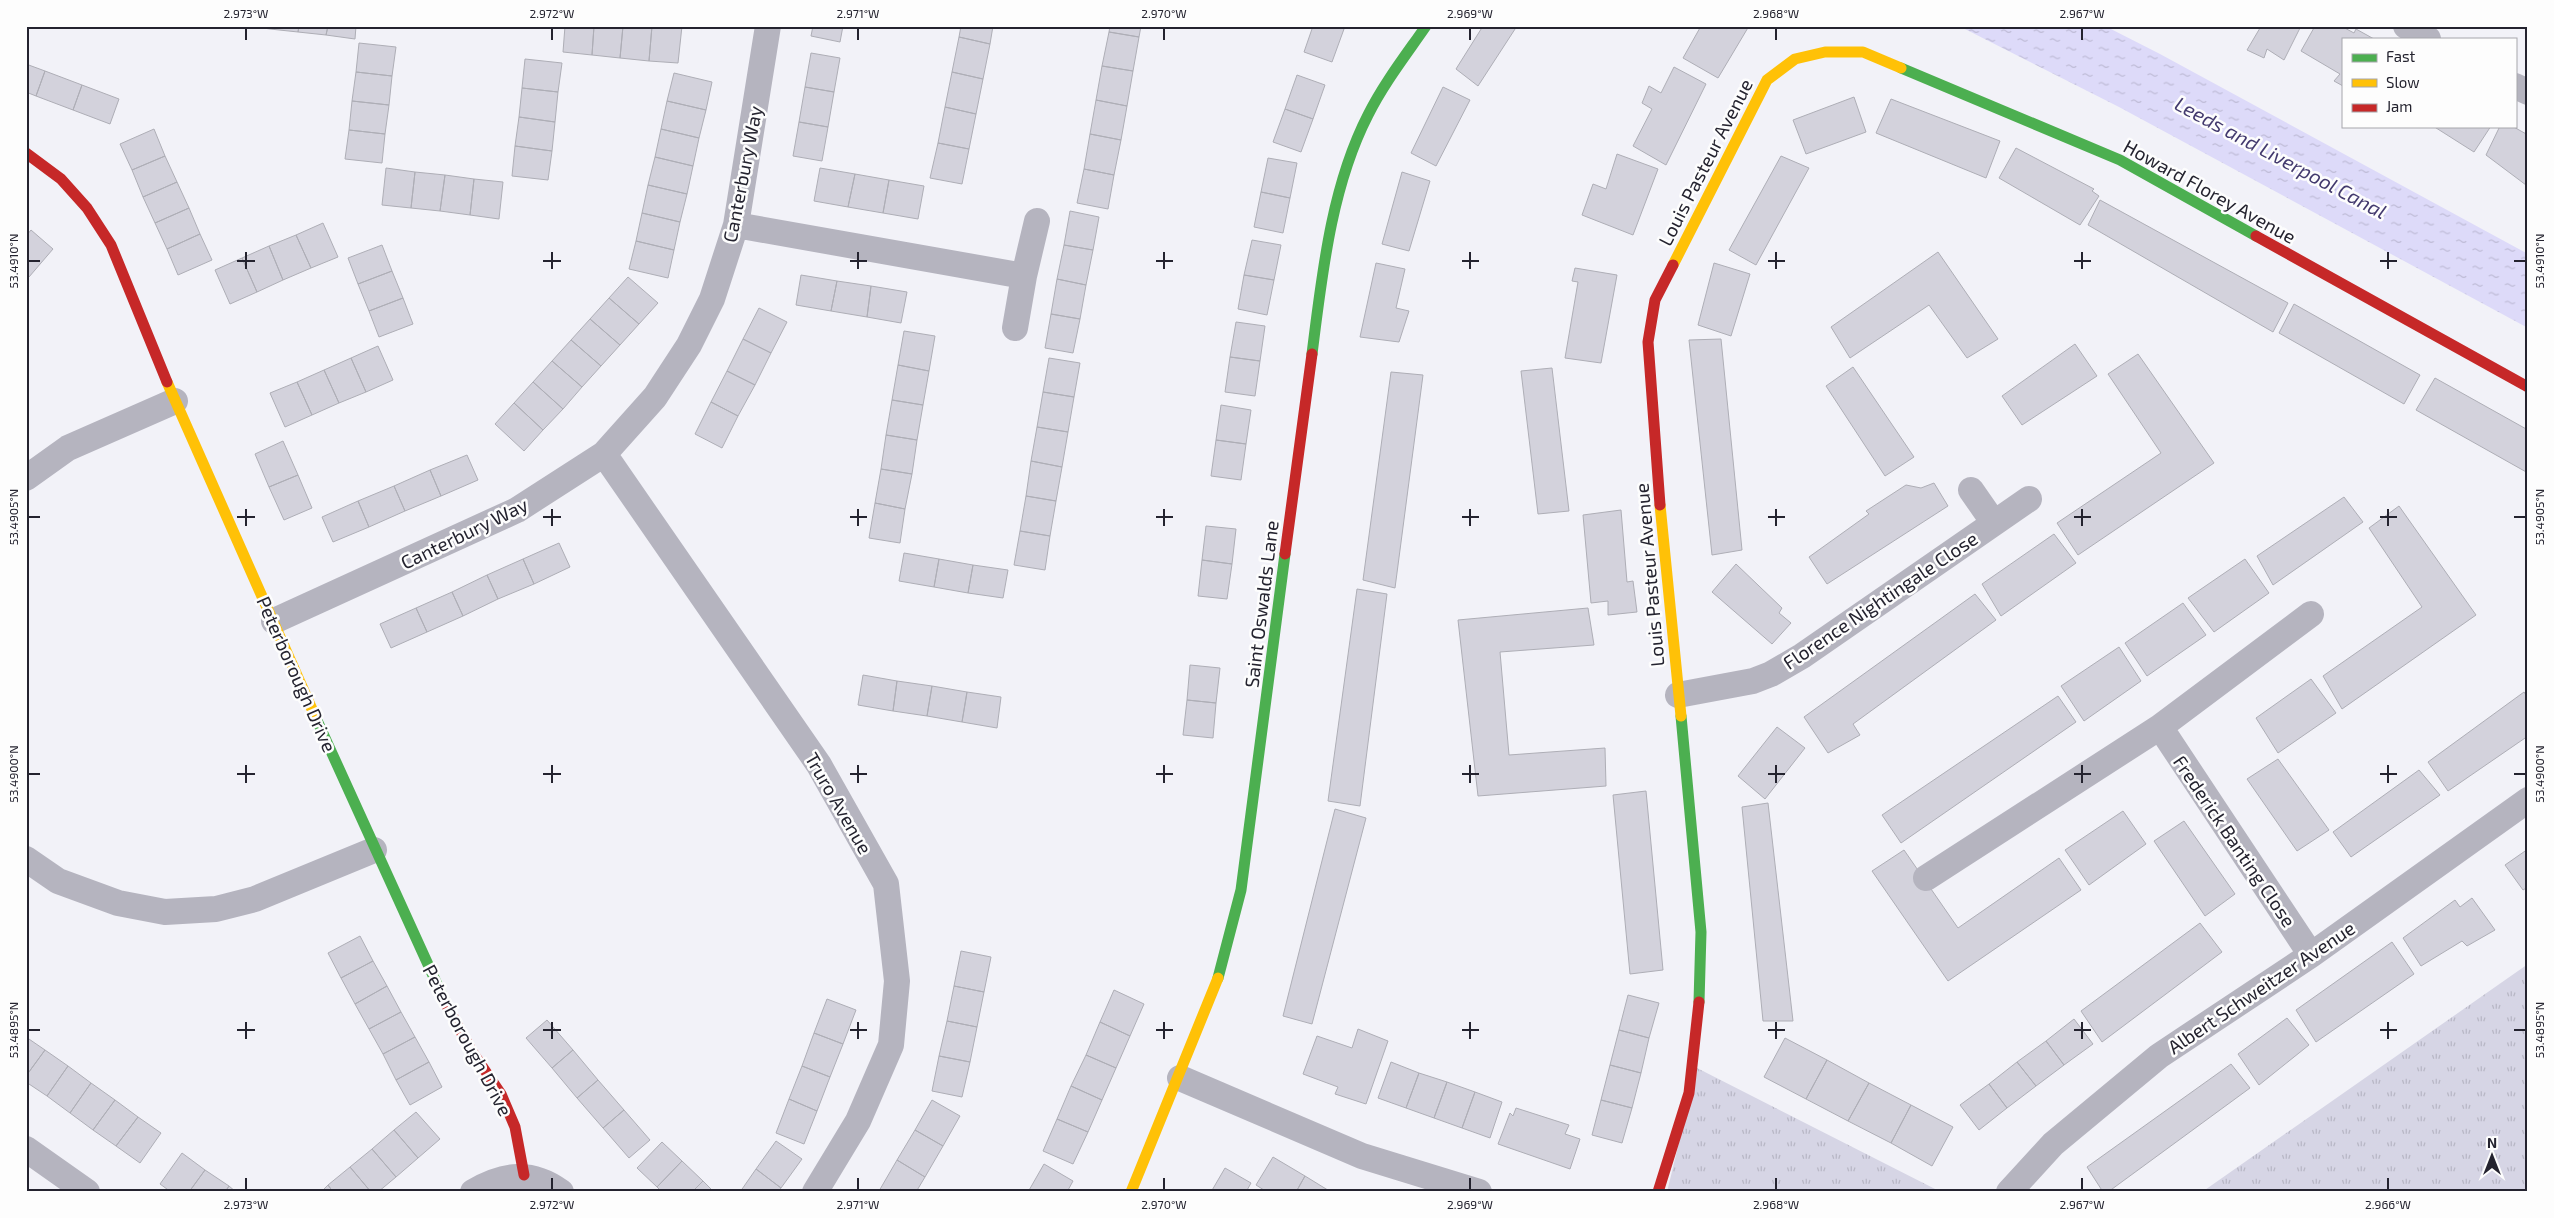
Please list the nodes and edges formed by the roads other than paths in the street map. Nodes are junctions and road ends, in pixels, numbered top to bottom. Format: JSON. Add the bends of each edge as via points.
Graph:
{"nodes":[{"id":1,"x":768,"y":26,"type":"edge"},
{"id":2,"x":1426,"y":26,"type":"edge"},
{"id":3,"x":2406,"y":26,"type":"edge"},
{"id":4,"x":2426,"y":38,"type":"edge"},
{"id":5,"x":1863,"y":52,"type":"joint"},
{"id":6,"x":2516,"y":86,"type":"edge"},
{"id":7,"x":2528,"y":92,"type":"edge"},
{"id":8,"x":26,"y":153,"type":"edge"},
{"id":9,"x":1037,"y":221,"type":"dead end"},
{"id":10,"x":736,"y":225,"type":"junction"},
{"id":11,"x":1024,"y":276,"type":"junction"},
{"id":12,"x":1015,"y":328,"type":"dead end"},
{"id":13,"x":2528,"y":387,"type":"edge"},
{"id":14,"x":175,"y":401,"type":"junction"},
{"id":15,"x":604,"y":454,"type":"junction"},
{"id":16,"x":26,"y":478,"type":"edge"},
{"id":17,"x":1971,"y":490,"type":"dead end"},
{"id":18,"x":2030,"y":499,"type":"dead end"},
{"id":19,"x":1994,"y":523,"type":"junction"},
{"id":20,"x":2311,"y":614,"type":"dead end"},
{"id":21,"x":274,"y":621,"type":"junction"},
{"id":22,"x":1678,"y":695,"type":"junction"},
{"id":23,"x":2160,"y":727,"type":"junction"},
{"id":24,"x":2528,"y":800,"type":"edge"},
{"id":25,"x":374,"y":850,"type":"junction"},
{"id":26,"x":26,"y":859,"type":"edge"},
{"id":27,"x":1926,"y":878,"type":"dead end"},
{"id":28,"x":2311,"y":955,"type":"junction"},
{"id":29,"x":1180,"y":1078,"type":"junction"},
{"id":30,"x":26,"y":1149,"type":"edge"},
{"id":31,"x":524,"y":1175,"type":"junction"},
{"id":32,"x":87,"y":1192,"type":"edge"},
{"id":33,"x":473,"y":1192,"type":"edge"},
{"id":34,"x":561,"y":1192,"type":"edge"},
{"id":35,"x":815,"y":1192,"type":"edge"},
{"id":36,"x":1131,"y":1192,"type":"edge"},
{"id":37,"x":1479,"y":1192,"type":"edge"},
{"id":38,"x":1658,"y":1192,"type":"edge"},
{"id":39,"x":2009,"y":1192,"type":"edge"}],
"edges":[{"from":1,"to":10,"type":"street","name":"Canterbury Way"},
{"from":2,"to":29,"type":"street","name":"Saint Oswalds Lane","via":[[1360,129],[1341,189],[1320,294],[1241,890],[1215,990]]},
{"from":3,"to":4,"type":"street"},
{"from":5,"to":13,"type":"street","name":"Howard Florey Avenue","via":[[2120,160]]},
{"from":5,"to":22,"type":"street","name":"Louis Pasteur Avenue","via":[[1825,52],[1795,58],[1767,80],[1655,300],[1648,342],[1652,416]]},
{"from":6,"to":7,"type":"street"},
{"from":8,"to":14,"type":"street","name":"Peterborough Drive","via":[[61,179],[87,208],[111,245]]},
{"from":9,"to":11,"type":"street"},
{"from":10,"to":11,"type":"street"},
{"from":10,"to":15,"type":"street","name":"Canterbury Way","via":[[712,299],[689,345],[655,397]]},
{"from":11,"to":12,"type":"street"},
{"from":14,"to":16,"type":"street","via":[[68,448]]},
{"from":14,"to":21,"type":"street","name":"Peterborough Drive"},
{"from":15,"to":21,"type":"street","name":"Canterbury Way","via":[[517,510]]},
{"from":15,"to":35,"type":"street","name":"Truro Avenue","via":[[819,765],[886,884],[897,981],[891,1045],[858,1121]]},
{"from":17,"to":19,"type":"street","name":"Florence Nightingale Close"},
{"from":18,"to":19,"type":"street","name":"Florence Nightingale Close"},
{"from":19,"to":22,"type":"street","name":"Florence Nightingale Close","via":[[1771,674]]},
{"from":20,"to":23,"type":"street"},
{"from":21,"to":25,"type":"street","name":"Peterborough Drive"},
{"from":22,"to":38,"type":"street","name":"Louis Pasteur Avenue","via":[[1701,932],[1699,1007],[1689,1093]]},
{"from":23,"to":27,"type":"street"},
{"from":23,"to":28,"type":"street","name":"Frederick Banting Close"},
{"from":24,"to":28,"type":"street","name":"Albert Schweitzer Avenue"},
{"from":25,"to":26,"type":"street","via":[[255,899],[216,909],[165,912],[118,903],[58,881]]},
{"from":25,"to":31,"type":"street","name":"Peterborough Drive","via":[[436,986],[471,1050],[501,1094],[515,1128]]},
{"from":28,"to":39,"type":"street","name":"Albert Schweitzer Avenue","via":[[2159,1056],[2053,1144]]},
{"from":29,"to":36,"type":"street","name":"Saint Oswalds Lane"},
{"from":29,"to":37,"type":"street","via":[[1362,1156]]},
{"from":30,"to":32,"type":"street"},
{"from":31,"to":33,"type":"street","via":[[492,1181]]},
{"from":31,"to":34,"type":"street","via":[[547,1181]]}]}
